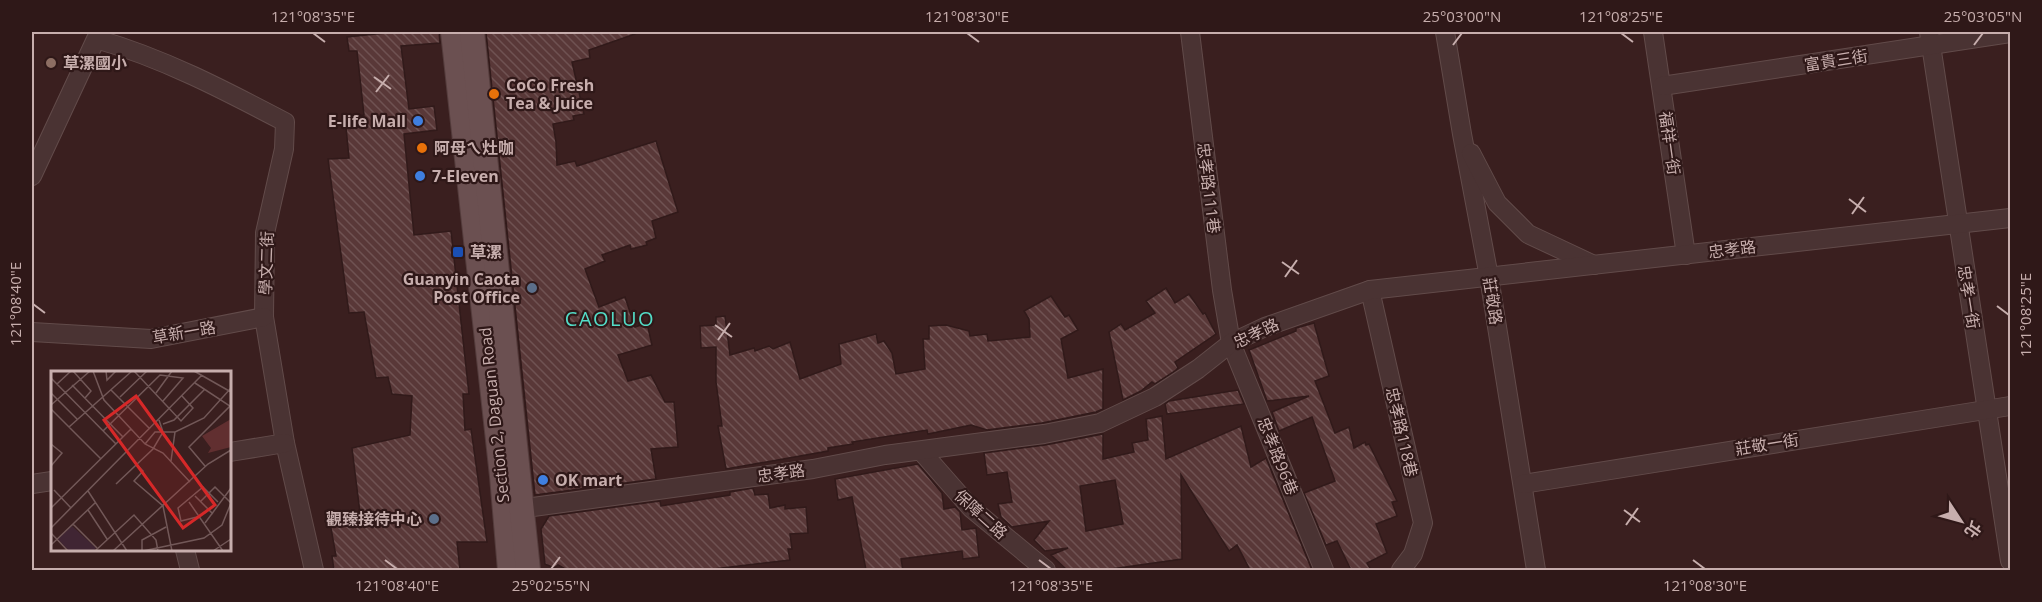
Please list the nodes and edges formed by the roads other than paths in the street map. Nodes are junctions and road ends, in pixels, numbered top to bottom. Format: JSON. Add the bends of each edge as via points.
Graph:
{"nodes":[{"id":1,"x":453,"y":32,"type":"edge"},
{"id":2,"x":472,"y":32,"type":"edge"},
{"id":3,"x":1190,"y":32,"type":"edge"},
{"id":4,"x":1445,"y":32,"type":"edge"},
{"id":5,"x":1653,"y":32,"type":"edge"},
{"id":6,"x":2010,"y":33,"type":"edge"},
{"id":7,"x":1929,"y":38,"type":"edge"},
{"id":8,"x":1662,"y":86,"type":"junction"},
{"id":9,"x":1462,"y":134,"type":"junction"},
{"id":10,"x":32,"y":176,"type":"edge"},
{"id":11,"x":2010,"y":218,"type":"edge"},
{"id":12,"x":1957,"y":223,"type":"junction"},
{"id":13,"x":1686,"y":255,"type":"junction"},
{"id":14,"x":1594,"y":265,"type":"junction"},
{"id":15,"x":1490,"y":277,"type":"junction"},
{"id":16,"x":1370,"y":290,"type":"junction"},
{"id":17,"x":264,"y":317,"type":"junction"},
{"id":18,"x":32,"y":332,"type":"edge"},
{"id":19,"x":1231,"y":343,"type":"junction"},
{"id":20,"x":2010,"y":406,"type":"edge"},
{"id":21,"x":1986,"y":409,"type":"junction"},
{"id":22,"x":285,"y":443,"type":"junction"},
{"id":23,"x":921,"y":451,"type":"junction"},
{"id":24,"x":231,"y":452,"type":"edge"},
{"id":25,"x":51,"y":481,"type":"edge"},
{"id":26,"x":32,"y":484,"type":"edge"},
{"id":27,"x":1523,"y":484,"type":"junction"},
{"id":28,"x":513,"y":510,"type":"junction"},
{"id":29,"x":185,"y":551,"type":"edge"},
{"id":30,"x":2010,"y":561,"type":"edge"},
{"id":31,"x":190,"y":570,"type":"edge"},
{"id":32,"x":314,"y":570,"type":"edge"},
{"id":33,"x":510,"y":570,"type":"edge"},
{"id":34,"x":528,"y":570,"type":"edge"},
{"id":35,"x":1046,"y":570,"type":"edge"},
{"id":36,"x":1324,"y":570,"type":"edge"},
{"id":37,"x":1401,"y":570,"type":"edge"},
{"id":38,"x":1536,"y":570,"type":"edge"}],
"edges":[{"from":1,"to":28,"type":"main road","name":"Section 2, Daguan Road","via":[[501,464]]},
{"from":2,"to":28,"type":"main road","name":"Section 2, Daguan Road"},
{"from":3,"to":19,"type":"street","name":"忠孝路111巷"},
{"from":4,"to":9,"type":"street","name":"莊敬路"},
{"from":5,"to":8,"type":"street","name":"福祥一街"},
{"from":6,"to":7,"type":"street","name":"富貴三街"},
{"from":7,"to":8,"type":"street","name":"富貴三街"},
{"from":7,"to":12,"type":"street","name":"忠孝一街"},
{"from":8,"to":13,"type":"street","name":"福祥一街"},
{"from":9,"to":14,"type":"street","via":[[1497,203],[1528,234]]},
{"from":9,"to":15,"type":"street","name":"莊敬路"},
{"from":10,"to":17,"type":"street","name":"學文二街","via":[[96,39],[204,79],[285,122],[284,149],[265,233]]},
{"from":11,"to":12,"type":"street","name":"忠孝路"},
{"from":12,"to":13,"type":"street","name":"忠孝路"},
{"from":12,"to":21,"type":"street","name":"忠孝一街"},
{"from":13,"to":14,"type":"street","name":"忠孝路"},
{"from":14,"to":15,"type":"street","name":"忠孝路"},
{"from":15,"to":16,"type":"street","name":"忠孝路"},
{"from":15,"to":27,"type":"street","name":"莊敬路"},
{"from":16,"to":19,"type":"street","name":"忠孝路"},
{"from":16,"to":37,"type":"street","name":"忠孝路118巷","via":[[1423,523],[1413,554]]},
{"from":17,"to":18,"type":"street","name":"草新一路","via":[[151,339]]},
{"from":17,"to":22,"type":"street","name":"學文二街"},
{"from":19,"to":23,"type":"street","name":"忠孝路","via":[[1155,398],[1100,423]]},
{"from":19,"to":36,"type":"street","name":"忠孝路96巷"},
{"from":20,"to":21,"type":"street","name":"莊敬一街"},
{"from":21,"to":27,"type":"street","name":"莊敬一街"},
{"from":21,"to":30,"type":"street","name":"忠孝一街"},
{"from":22,"to":24,"type":"street"},
{"from":22,"to":32,"type":"street","name":"學文二街"},
{"from":23,"to":28,"type":"street","name":"忠孝路"},
{"from":23,"to":35,"type":"street","name":"保障二路","via":[[971,508]]},
{"from":25,"to":26,"type":"street"},
{"from":27,"to":38,"type":"street","name":"莊敬路"},
{"from":28,"to":33,"type":"main road"},
{"from":28,"to":34,"type":"main road"},
{"from":29,"to":31,"type":"street"}]}
